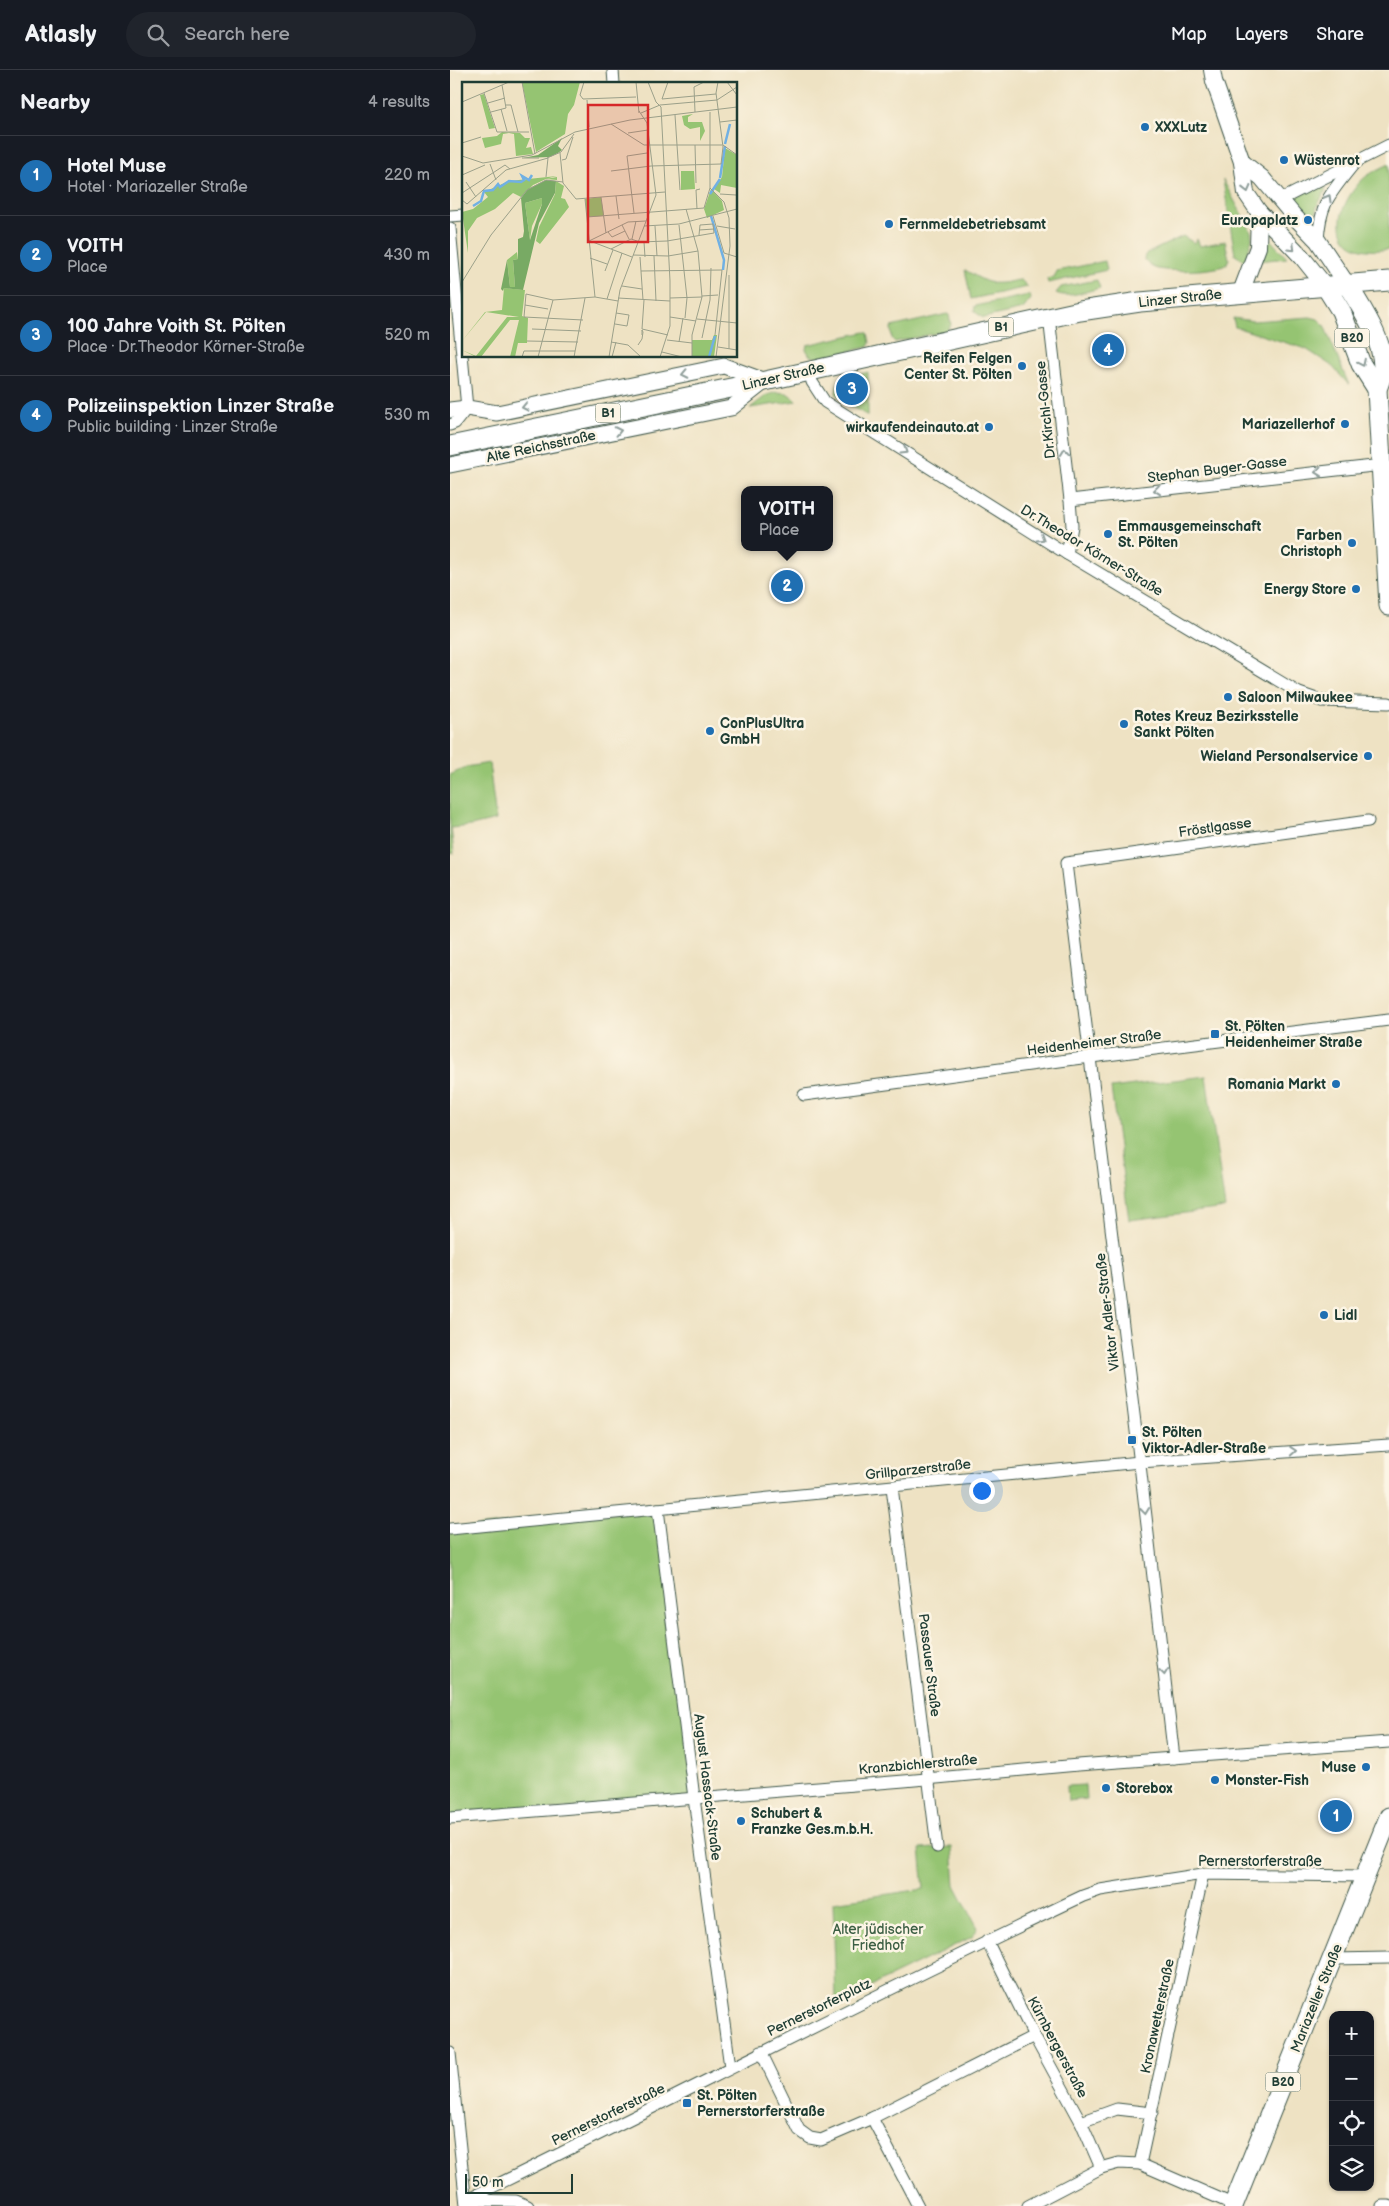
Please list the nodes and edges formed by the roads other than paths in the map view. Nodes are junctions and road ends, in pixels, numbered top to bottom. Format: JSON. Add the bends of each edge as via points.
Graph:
{"nodes":[{"id":1,"x":1212,"y":70,"type":"edge"},
{"id":2,"x":1389,"y":145,"type":"edge"},
{"id":3,"x":1356,"y":161,"type":"junction"},
{"id":4,"x":1242,"y":162,"type":"junction"},
{"id":5,"x":1280,"y":200,"type":"junction"},
{"id":6,"x":1259,"y":212,"type":"junction"},
{"id":7,"x":450,"y":228,"type":"edge"},
{"id":8,"x":1318,"y":241,"type":"junction"},
{"id":9,"x":1389,"y":281,"type":"edge"},
{"id":10,"x":1348,"y":286,"type":"junction"},
{"id":11,"x":1326,"y":287,"type":"junction"},
{"id":12,"x":1241,"y":292,"type":"junction"},
{"id":13,"x":1049,"y":317,"type":"junction"},
{"id":14,"x":462,"y":355,"type":"edge"},
{"id":15,"x":462,"y":358,"type":"edge"},
{"id":16,"x":809,"y":370,"type":"junction"},
{"id":17,"x":765,"y":381,"type":"junction"},
{"id":18,"x":1378,"y":389,"type":"junction"},
{"id":19,"x":467,"y":408,"type":"junction"},
{"id":20,"x":450,"y":410,"type":"edge"},
{"id":21,"x":450,"y":425,"type":"edge"},
{"id":22,"x":450,"y":446,"type":"edge"},
{"id":23,"x":450,"y":465,"type":"edge"},
{"id":24,"x":1374,"y":466,"type":"junction"},
{"id":25,"x":1070,"y":500,"type":"junction"},
{"id":26,"x":1067,"y":554,"type":"junction"},
{"id":27,"x":1389,"y":606,"type":"edge"},
{"id":28,"x":1389,"y":703,"type":"edge"},
{"id":29,"x":1368,"y":821,"type":"dead end"},
{"id":30,"x":1066,"y":864,"type":"joint"},
{"id":31,"x":1389,"y":1020,"type":"edge"},
{"id":32,"x":1090,"y":1057,"type":"junction"},
{"id":33,"x":804,"y":1095,"type":"dead end"},
{"id":34,"x":1389,"y":1445,"type":"edge"},
{"id":35,"x":1140,"y":1462,"type":"junction"},
{"id":36,"x":892,"y":1487,"type":"junction"},
{"id":37,"x":658,"y":1509,"type":"junction"},
{"id":38,"x":450,"y":1529,"type":"edge"},
{"id":39,"x":1389,"y":1742,"type":"edge"},
{"id":40,"x":1174,"y":1758,"type":"junction"},
{"id":41,"x":930,"y":1778,"type":"junction"},
{"id":42,"x":694,"y":1798,"type":"junction"},
{"id":43,"x":1389,"y":1817,"type":"edge"},
{"id":44,"x":450,"y":1818,"type":"edge"},
{"id":45,"x":937,"y":1847,"type":"dead end"},
{"id":46,"x":1203,"y":1874,"type":"junction"},
{"id":47,"x":1365,"y":1876,"type":"junction"},
{"id":48,"x":987,"y":1941,"type":"junction"},
{"id":49,"x":1332,"y":1958,"type":"junction"},
{"id":50,"x":1389,"y":1958,"type":"edge"},
{"id":51,"x":1034,"y":2036,"type":"junction"},
{"id":52,"x":761,"y":2052,"type":"junction"},
{"id":53,"x":450,"y":2053,"type":"edge"},
{"id":54,"x":730,"y":2067,"type":"junction"},
{"id":55,"x":1152,"y":2113,"type":"junction"},
{"id":56,"x":872,"y":2118,"type":"junction"},
{"id":57,"x":1081,"y":2122,"type":"junction"},
{"id":58,"x":1140,"y":2164,"type":"junction"},
{"id":59,"x":1101,"y":2168,"type":"junction"},
{"id":60,"x":466,"y":2203,"type":"edge"},
{"id":61,"x":528,"y":2206,"type":"edge"},
{"id":62,"x":918,"y":2206,"type":"edge"},
{"id":63,"x":1028,"y":2206,"type":"edge"},
{"id":64,"x":1234,"y":2206,"type":"edge"},
{"id":65,"x":1382,"y":2206,"type":"edge"},
{"id":66,"x":1389,"y":2206,"type":"edge"}],
"edges":[{"from":1,"to":4,"type":"main road"},
{"from":2,"to":3,"type":"street"},
{"from":3,"to":5,"type":"street"},
{"from":8,"to":3,"type":"street","one_way":true,"via":[[1320,216],[1327,198]]},
{"from":4,"to":5,"type":"main road","via":[[1262,178]]},
{"from":4,"to":6,"type":"main road","one_way":true,"via":[[1246,193]]},
{"from":5,"to":8,"type":"main road"},
{"from":6,"to":11,"type":"main road","one_way":true},
{"from":6,"to":12,"type":"main road","via":[[1258,246]]},
{"from":7,"to":14,"type":"street"},
{"from":8,"to":10,"type":"main road"},
{"from":9,"to":10,"type":"main road","number":"B1"},
{"from":10,"to":11,"type":"main road","number":"B1"},
{"from":10,"to":18,"type":"main road","number":"B20","via":[[1368,318],[1377,342],[1383,370]]},
{"from":11,"to":12,"type":"main road","name":"Linzer Straße","number":"B1"},
{"from":11,"to":18,"type":"main road","number":"B20","one_way":true,"via":[[1341,311],[1362,364]]},
{"from":12,"to":13,"type":"main road","name":"Linzer Straße","number":"B1","via":[[1140,302]]},
{"from":13,"to":16,"type":"main road","name":"Linzer Straße","number":"B1"},
{"from":25,"to":13,"type":"street","name":"Dr.Kirchl-Gasse","one_way":true},
{"from":15,"to":19,"type":"street"},
{"from":16,"to":17,"type":"main road","name":"Linzer Straße","number":"B1"},
{"from":16,"to":26,"type":"street","name":"Dr.Theodor Körner-Straße","one_way":true,"via":[[812,382],[825,402]]},
{"from":17,"to":19,"type":"street","one_way":true,"via":[[724,366],[497,413]]},
{"from":17,"to":22,"type":"main road","name":"Linzer Straße","number":"B1"},
{"from":23,"to":17,"type":"street","name":"Alte Reichsstraße","one_way":true,"via":[[731,408]]},
{"from":18,"to":24,"type":"main road","number":"B20"},
{"from":19,"to":20,"type":"street"},
{"from":19,"to":21,"type":"street","via":[[456,423]]},
{"from":24,"to":25,"type":"street","name":"Stephan Buger-Gasse","one_way":true},
{"from":24,"to":27,"type":"main road","number":"B20"},
{"from":25,"to":26,"type":"street","name":"Dr.Kirchl-Gasse","via":[[1072,526]]},
{"from":26,"to":28,"type":"street","name":"Dr.Theodor Körner-Straße","via":[[1299,693],[1322,701]]},
{"from":29,"to":30,"type":"street","name":"Fröstlgasse"},
{"from":30,"to":32,"type":"street","name":"Viktor Adler-Straße"},
{"from":31,"to":32,"type":"street","name":"Heidenheimer Straße"},
{"from":32,"to":33,"type":"street","name":"Heidenheimer Straße"},
{"from":32,"to":35,"type":"street","name":"Viktor Adler-Straße"},
{"from":35,"to":34,"type":"street","name":"Grillparzerstraße","one_way":true},
{"from":35,"to":36,"type":"street","name":"Grillparzerstraße"},
{"from":35,"to":40,"type":"street","name":"Viktor Adler-Straße","one_way":true},
{"from":36,"to":37,"type":"street","name":"Grillparzerstraße"},
{"from":36,"to":41,"type":"street","name":"Passauer Straße"},
{"from":37,"to":38,"type":"street","name":"Grillparzerstraße"},
{"from":37,"to":42,"type":"street","name":"August Hassack-Straße"},
{"from":39,"to":40,"type":"street","name":"Kranzbichlerstraße"},
{"from":40,"to":41,"type":"street","name":"Kranzbichlerstraße"},
{"from":41,"to":42,"type":"street","name":"Kranzbichlerstraße"},
{"from":41,"to":45,"type":"street","name":"Passauer Straße"},
{"from":42,"to":44,"type":"street","name":"Kranzbichlerstraße"},
{"from":42,"to":54,"type":"street","name":"August Hassack-Straße"},
{"from":43,"to":47,"type":"main road","name":"Mariazeller Straße","number":"B20"},
{"from":46,"to":47,"type":"street","name":"Pernerstorferstraße"},
{"from":46,"to":48,"type":"street","name":"Pernerstorferstraße","via":[[1100,1890]]},
{"from":46,"to":55,"type":"street","name":"Kronawetterstraße"},
{"from":47,"to":49,"type":"main road","name":"Mariazeller Straße","number":"B20"},
{"from":48,"to":51,"type":"street","name":"Kürnbergerstraße"},
{"from":48,"to":52,"type":"street","name":"Pernerstorferplatz"},
{"from":49,"to":50,"type":"street"},
{"from":49,"to":64,"type":"main road","name":"Mariazeller Straße","number":"B20"},
{"from":51,"to":56,"type":"street","name":"Pernerstorferplatz"},
{"from":51,"to":57,"type":"street","name":"Kürnbergerstraße"},
{"from":52,"to":54,"type":"street","name":"Pernerstorferstraße"},
{"from":52,"to":56,"type":"street","name":"Pernerstorferplatz","via":[[799,2130],[810,2138],[820,2140]]},
{"from":53,"to":60,"type":"street"},
{"from":54,"to":60,"type":"street","name":"Pernerstorferstraße"},
{"from":55,"to":57,"type":"street","via":[[1117,2109]]},
{"from":55,"to":58,"type":"street","name":"Kronawetterstraße"},
{"from":56,"to":62,"type":"street"},
{"from":57,"to":59,"type":"street","name":"Kürnbergerstraße"},
{"from":58,"to":59,"type":"street","via":[[1119,2163]]},
{"from":58,"to":64,"type":"street"},
{"from":59,"to":63,"type":"street"},
{"from":60,"to":61,"type":"street","via":[[516,2201]]},
{"from":65,"to":66,"type":"street"}]}
